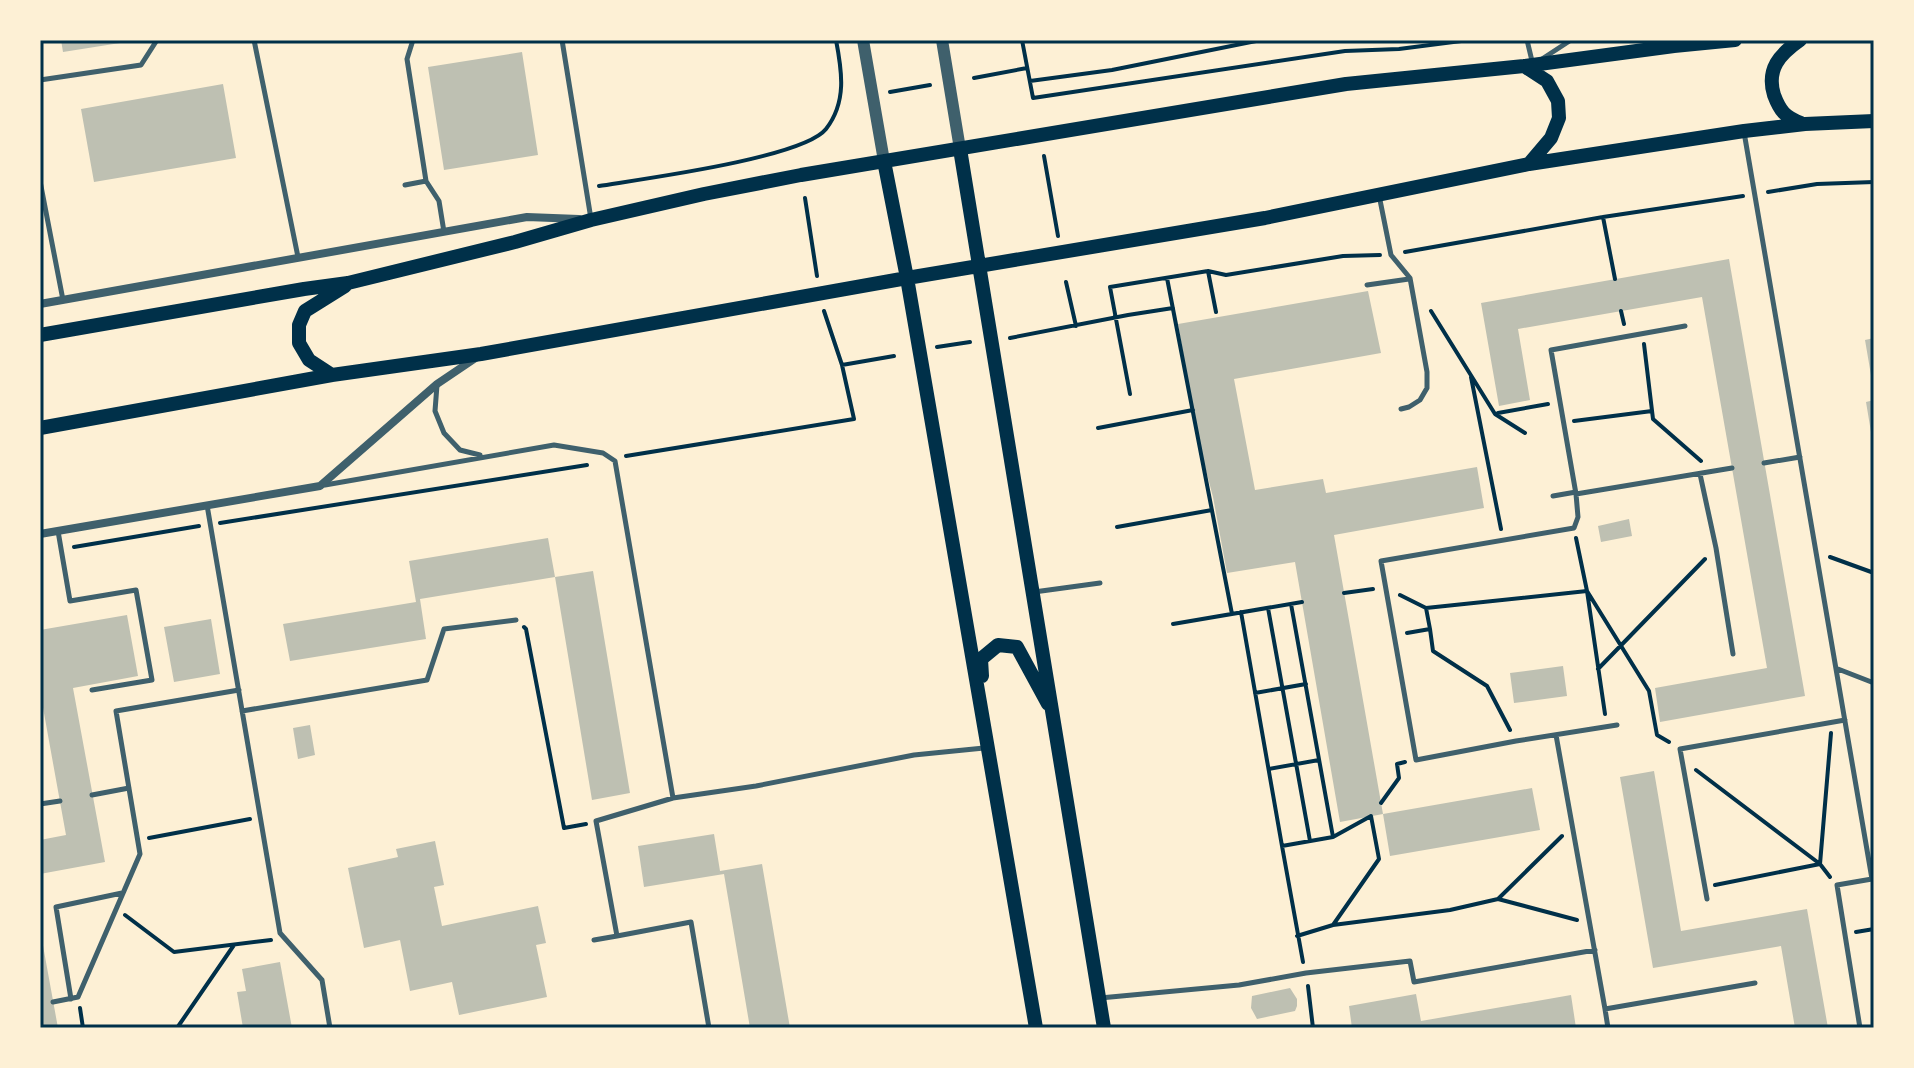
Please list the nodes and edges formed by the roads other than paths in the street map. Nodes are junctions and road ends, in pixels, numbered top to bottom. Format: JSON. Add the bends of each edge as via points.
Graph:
{"nodes":[{"id":1,"x":157,"y":40,"type":"edge"},
{"id":2,"x":254,"y":40,"type":"edge"},
{"id":3,"x":413,"y":40,"type":"edge"},
{"id":4,"x":562,"y":40,"type":"edge"},
{"id":5,"x":863,"y":40,"type":"edge"},
{"id":6,"x":942,"y":40,"type":"edge"},
{"id":7,"x":1527,"y":40,"type":"edge"},
{"id":8,"x":1571,"y":40,"type":"edge"},
{"id":9,"x":1735,"y":40,"type":"edge"},
{"id":10,"x":1800,"y":40,"type":"edge"},
{"id":11,"x":1528,"y":65,"type":"junction"},
{"id":12,"x":40,"y":80,"type":"edge"},
{"id":13,"x":1874,"y":121,"type":"edge"},
{"id":14,"x":1805,"y":124,"type":"junction"},
{"id":15,"x":1744,"y":131,"type":"junction"},
{"id":16,"x":960,"y":149,"type":"junction"},
{"id":17,"x":884,"y":161,"type":"junction"},
{"id":18,"x":1529,"y":164,"type":"junction"},
{"id":19,"x":40,"y":181,"type":"edge"},
{"id":20,"x":426,"y":181,"type":"junction"},
{"id":21,"x":405,"y":185,"type":"dead end"},
{"id":22,"x":1378,"y":194,"type":"junction"},
{"id":23,"x":591,"y":220,"type":"junction"},
{"id":24,"x":445,"y":233,"type":"junction"},
{"id":25,"x":298,"y":257,"type":"junction"},
{"id":26,"x":980,"y":266,"type":"junction"},
{"id":27,"x":907,"y":278,"type":"junction"},
{"id":28,"x":1410,"y":278,"type":"junction"},
{"id":29,"x":348,"y":283,"type":"junction"},
{"id":30,"x":1367,"y":285,"type":"dead end"},
{"id":31,"x":63,"y":300,"type":"junction"},
{"id":32,"x":40,"y":304,"type":"edge"},
{"id":33,"x":1685,"y":326,"type":"dead end"},
{"id":34,"x":40,"y":335,"type":"edge"},
{"id":35,"x":481,"y":354,"type":"junction"},
{"id":36,"x":332,"y":375,"type":"junction"},
{"id":37,"x":437,"y":384,"type":"junction"},
{"id":38,"x":1401,"y":409,"type":"dead end"},
{"id":39,"x":40,"y":428,"type":"edge"},
{"id":40,"x":485,"y":457,"type":"junction"},
{"id":41,"x":1800,"y":457,"type":"junction"},
{"id":42,"x":1764,"y":463,"type":"dead end"},
{"id":43,"x":1732,"y":468,"type":"dead end"},
{"id":44,"x":1700,"y":474,"type":"junction"},
{"id":45,"x":320,"y":486,"type":"junction"},
{"id":46,"x":1576,"y":493,"type":"junction"},
{"id":47,"x":1553,"y":496,"type":"dead end"},
{"id":48,"x":207,"y":505,"type":"junction"},
{"id":49,"x":58,"y":531,"type":"junction"},
{"id":50,"x":40,"y":534,"type":"edge"},
{"id":51,"x":1100,"y":583,"type":"dead end"},
{"id":52,"x":1033,"y":592,"type":"junction"},
{"id":53,"x":516,"y":620,"type":"road end"},
{"id":54,"x":1733,"y":654,"type":"dead end"},
{"id":55,"x":1837,"y":669,"type":"junction"},
{"id":56,"x":1874,"y":683,"type":"edge"},
{"id":57,"x":92,"y":690,"type":"dead end"},
{"id":58,"x":239,"y":690,"type":"junction"},
{"id":59,"x":242,"y":711,"type":"junction"},
{"id":60,"x":1054,"y":715,"type":"junction"},
{"id":61,"x":1845,"y":720,"type":"junction"},
{"id":62,"x":983,"y":725,"type":"junction"},
{"id":63,"x":1617,"y":725,"type":"dead end"},
{"id":64,"x":1556,"y":735,"type":"junction"},
{"id":65,"x":987,"y":748,"type":"junction"},
{"id":66,"x":129,"y":788,"type":"junction"},
{"id":67,"x":92,"y":795,"type":"dead end"},
{"id":68,"x":673,"y":798,"type":"junction"},
{"id":69,"x":60,"y":801,"type":"dead end"},
{"id":70,"x":40,"y":804,"type":"edge"},
{"id":71,"x":123,"y":893,"type":"junction"},
{"id":72,"x":1707,"y":899,"type":"dead end"},
{"id":73,"x":617,"y":936,"type":"junction"},
{"id":74,"x":594,"y":940,"type":"dead end"},
{"id":75,"x":1595,"y":950,"type":"junction"},
{"id":76,"x":1755,"y":983,"type":"dead end"},
{"id":77,"x":74,"y":998,"type":"junction"},
{"id":78,"x":1099,"y":998,"type":"junction"},
{"id":79,"x":53,"y":1002,"type":"dead end"},
{"id":80,"x":1605,"y":1009,"type":"junction"},
{"id":81,"x":330,"y":1028,"type":"edge"},
{"id":82,"x":709,"y":1028,"type":"edge"},
{"id":83,"x":1036,"y":1028,"type":"edge"},
{"id":84,"x":1104,"y":1028,"type":"edge"},
{"id":85,"x":1608,"y":1028,"type":"edge"},
{"id":86,"x":1860,"y":1028,"type":"edge"}],
"edges":[{"from":1,"to":12,"type":"lane","via":[[141,65]]},
{"from":2,"to":25,"type":"lane"},
{"from":3,"to":20,"type":"lane","via":[[407,59]]},
{"from":4,"to":23,"type":"lane"},
{"from":5,"to":17,"type":"street"},
{"from":6,"to":16,"type":"street"},
{"from":7,"to":11,"type":"lane"},
{"from":8,"to":11,"type":"lane"},
{"from":9,"to":11,"type":"main road"},
{"from":10,"to":14,"type":"main road","via":[[1777,62],[1770,83],[1787,117]]},
{"from":11,"to":16,"type":"main road","via":[[1346,84]]},
{"from":11,"to":18,"type":"main road","via":[[1547,81],[1558,101],[1559,118],[1551,138]]},
{"from":13,"to":14,"type":"main road"},
{"from":14,"to":15,"type":"main road"},
{"from":15,"to":18,"type":"main road"},
{"from":15,"to":41,"type":"lane"},
{"from":16,"to":17,"type":"main road"},
{"from":16,"to":26,"type":"main road"},
{"from":17,"to":23,"type":"main road"},
{"from":17,"to":27,"type":"main road"},
{"from":18,"to":22,"type":"main road"},
{"from":19,"to":31,"type":"lane"},
{"from":20,"to":21,"type":"lane"},
{"from":20,"to":24,"type":"lane","via":[[439,201]]},
{"from":22,"to":26,"type":"main road"},
{"from":22,"to":28,"type":"lane","via":[[1391,255]]},
{"from":23,"to":24,"type":"street","via":[[527,217]]},
{"from":23,"to":29,"type":"main road"},
{"from":24,"to":25,"type":"street"},
{"from":25,"to":31,"type":"street"},
{"from":26,"to":27,"type":"main road"},
{"from":26,"to":52,"type":"main road"},
{"from":27,"to":35,"type":"main road"},
{"from":27,"to":62,"type":"main road"},
{"from":28,"to":30,"type":"lane"},
{"from":28,"to":38,"type":"lane","via":[[1427,388],[1420,400]]},
{"from":29,"to":34,"type":"main road"},
{"from":29,"to":36,"type":"main road","via":[[305,311],[299,325],[299,343],[309,360]]},
{"from":31,"to":32,"type":"street"},
{"from":33,"to":46,"type":"lane","via":[[1551,350]]},
{"from":35,"to":36,"type":"main road"},
{"from":35,"to":37,"type":"street"},
{"from":36,"to":39,"type":"main road"},
{"from":37,"to":40,"type":"lane","via":[[435,411],[444,433],[460,450]]},
{"from":37,"to":45,"type":"street"},
{"from":40,"to":45,"type":"lane"},
{"from":40,"to":68,"type":"lane","via":[[554,445],[603,453],[615,461]]},
{"from":41,"to":42,"type":"lane"},
{"from":41,"to":55,"type":"lane"},
{"from":43,"to":44,"type":"lane"},
{"from":44,"to":46,"type":"lane"},
{"from":44,"to":54,"type":"lane"},
{"from":45,"to":48,"type":"street"},
{"from":46,"to":47,"type":"lane"},
{"from":46,"to":64,"type":"lane","via":[[1574,528],[1381,561],[1416,760]]},
{"from":48,"to":49,"type":"street"},
{"from":48,"to":58,"type":"lane"},
{"from":49,"to":50,"type":"street"},
{"from":49,"to":57,"type":"lane","via":[[70,601],[136,590],[152,680]]},
{"from":51,"to":52,"type":"lane"},
{"from":52,"to":60,"type":"main road"},
{"from":53,"to":59,"type":"lane","via":[[444,629],[427,680]]},
{"from":55,"to":56,"type":"lane"},
{"from":55,"to":61,"type":"lane"},
{"from":58,"to":59,"type":"lane"},
{"from":58,"to":66,"type":"lane","via":[[116,711]]},
{"from":59,"to":81,"type":"lane","via":[[280,933],[322,980]]},
{"from":60,"to":62,"type":"main road","via":[[1017,647],[998,645],[981,659]]},
{"from":60,"to":78,"type":"main road"},
{"from":61,"to":72,"type":"lane","via":[[1680,749]]},
{"from":61,"to":86,"type":"lane","via":[[1872,879],[1837,885]]},
{"from":62,"to":65,"type":"main road"},
{"from":63,"to":64,"type":"lane"},
{"from":64,"to":75,"type":"lane"},
{"from":65,"to":68,"type":"lane","via":[[914,755]]},
{"from":65,"to":83,"type":"main road"},
{"from":66,"to":67,"type":"lane"},
{"from":66,"to":71,"type":"lane","via":[[140,854]]},
{"from":68,"to":73,"type":"lane","via":[[596,821]]},
{"from":69,"to":70,"type":"lane"},
{"from":71,"to":77,"type":"lane"},
{"from":71,"to":77,"type":"lane","via":[[56,907]]},
{"from":73,"to":74,"type":"lane"},
{"from":73,"to":82,"type":"lane","via":[[691,922]]},
{"from":75,"to":78,"type":"lane","via":[[1414,982],[1410,961]]},
{"from":75,"to":80,"type":"lane"},
{"from":76,"to":80,"type":"lane"},
{"from":77,"to":79,"type":"lane"},
{"from":78,"to":84,"type":"main road"},
{"from":80,"to":85,"type":"lane"}]}
